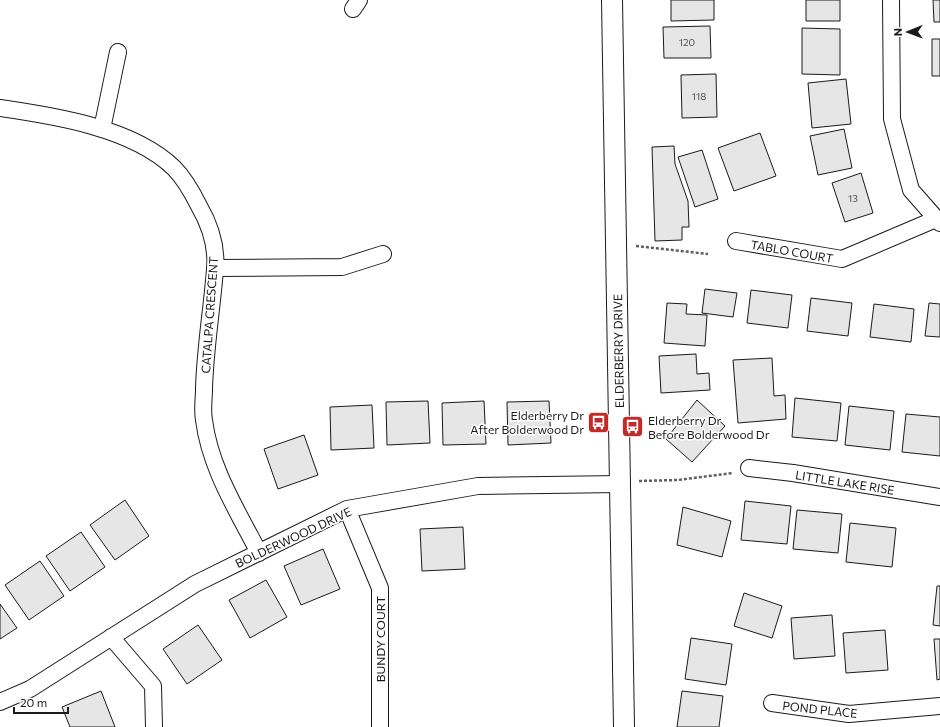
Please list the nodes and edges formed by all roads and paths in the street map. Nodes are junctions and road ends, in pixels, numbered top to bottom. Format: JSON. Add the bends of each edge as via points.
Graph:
{"nodes":[{"id":1,"x":612,"y":0,"type":"edge"},
{"id":2,"x":891,"y":0,"type":"edge"},
{"id":3,"x":118,"y":52,"type":"dead end"},
{"id":4,"x":0,"y":108,"type":"edge"},
{"id":5,"x":102,"y":129,"type":"junction"},
{"id":6,"x":938,"y":221,"type":"edge"},
{"id":7,"x":736,"y":241,"type":"dead end"},
{"id":8,"x":636,"y":246,"type":"dead end"},
{"id":9,"x":383,"y":254,"type":"dead end"},
{"id":10,"x":708,"y":254,"type":"dead end"},
{"id":11,"x":215,"y":268,"type":"junction"},
{"id":12,"x":749,"y":468,"type":"joint"},
{"id":13,"x":628,"y":482,"type":"junction"},
{"id":14,"x":940,"y":497,"type":"edge"},
{"id":15,"x":348,"y":509,"type":"junction"},
{"id":16,"x":259,"y":553,"type":"junction"},
{"id":17,"x":111,"y":637,"type":"junction"},
{"id":18,"x":0,"y":702,"type":"edge"},
{"id":19,"x":772,"y":703,"type":"dead end"},
{"id":20,"x":940,"y":706,"type":"edge"},
{"id":21,"x":154,"y":727,"type":"edge"},
{"id":22,"x":380,"y":727,"type":"edge"},
{"id":23,"x":624,"y":727,"type":"edge"}],
"edges":[{"from":1,"to":13,"type":"street","name":"ELDERBERRY DRIVE"},
{"from":2,"to":6,"type":"street","via":[[892,119],[911,190]]},
{"from":3,"to":5,"type":"street"},
{"from":4,"to":5,"type":"street","name":"CATALPA CRESCENT","via":[[30,112]]},
{"from":5,"to":11,"type":"street","name":"CATALPA CRESCENT","via":[[126,136],[174,168],[204,214],[213,238]]},
{"from":6,"to":7,"type":"street","name":"TABLO COURT","via":[[842,259]]},
{"from":8,"to":10,"type":"path"},
{"from":9,"to":11,"type":"street","via":[[342,267]]},
{"from":11,"to":16,"type":"street","name":"CATALPA CRESCENT","via":[[205,353],[203,418],[209,446],[224,487]]},
{"from":12,"to":13,"type":"path","via":[[728,474],[678,480]]},
{"from":12,"to":14,"type":"street","name":"LITTLE LAKE RISE"},
{"from":13,"to":15,"type":"street","name":"BOLDERWOOD DRIVE","via":[[478,486]]},
{"from":13,"to":23,"type":"street","name":"ELDERBERRY DRIVE"},
{"from":15,"to":16,"type":"street","name":"BOLDERWOOD DRIVE"},
{"from":15,"to":22,"type":"street","name":"BUNDY COURT","via":[[380,588]]},
{"from":16,"to":17,"type":"street","name":"BOLDERWOOD DRIVE","via":[[195,584]]},
{"from":17,"to":18,"type":"street","name":"BOLDERWOOD DRIVE","via":[[30,689]]},
{"from":17,"to":21,"type":"street","via":[[153,686]]},
{"from":19,"to":20,"type":"street","name":"POND PLACE","via":[[849,714]]}]}
